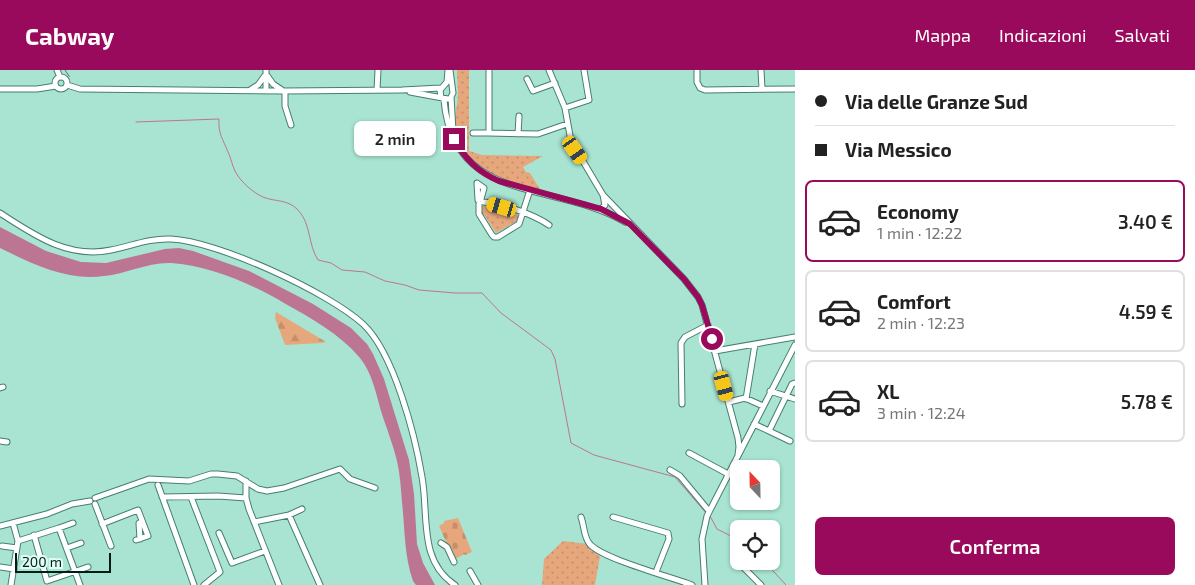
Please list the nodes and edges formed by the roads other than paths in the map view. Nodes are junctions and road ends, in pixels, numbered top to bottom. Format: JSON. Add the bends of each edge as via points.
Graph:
{"nodes":[{"id":1,"x":57,"y":70,"type":"edge"},
{"id":2,"x":378,"y":70,"type":"edge"},
{"id":3,"x":449,"y":70,"type":"edge"},
{"id":4,"x":489,"y":70,"type":"edge"},
{"id":5,"x":548,"y":70,"type":"edge"},
{"id":6,"x":584,"y":70,"type":"edge"},
{"id":7,"x":697,"y":70,"type":"edge"},
{"id":8,"x":760,"y":70,"type":"edge"},
{"id":9,"x":266,"y":72,"type":"edge"},
{"id":10,"x":60,"y":77,"type":"junction"},
{"id":11,"x":527,"y":79,"type":"dead end"},
{"id":12,"x":555,"y":83,"type":"junction"},
{"id":13,"x":67,"y":85,"type":"junction"},
{"id":14,"x":56,"y":86,"type":"junction"},
{"id":15,"x":442,"y":87,"type":"junction"},
{"id":16,"x":0,"y":89,"type":"edge"},
{"id":17,"x":431,"y":89,"type":"junction"},
{"id":18,"x":451,"y":89,"type":"junction"},
{"id":19,"x":762,"y":89,"type":"junction"},
{"id":20,"x":795,"y":89,"type":"edge"},
{"id":21,"x":250,"y":90,"type":"junction"},
{"id":22,"x":266,"y":90,"type":"junction"},
{"id":23,"x":377,"y":90,"type":"junction"},
{"id":24,"x":402,"y":90,"type":"junction"},
{"id":25,"x":284,"y":91,"type":"junction"},
{"id":26,"x":432,"y":96,"type":"junction"},
{"id":27,"x":451,"y":97,"type":"junction"},
{"id":28,"x":443,"y":98,"type":"junction"},
{"id":29,"x":565,"y":108,"type":"junction"},
{"id":30,"x":519,"y":116,"type":"dead end"},
{"id":31,"x":567,"y":124,"type":"junction"},
{"id":32,"x":291,"y":125,"type":"dead end"},
{"id":33,"x":472,"y":133,"type":"dead end"},
{"id":34,"x":489,"y":133,"type":"junction"},
{"id":35,"x":518,"y":134,"type":"junction"},
{"id":36,"x":454,"y":139,"type":"junction"},
{"id":37,"x":530,"y":190,"type":"junction"},
{"id":38,"x":603,"y":195,"type":"junction"},
{"id":39,"x":601,"y":209,"type":"junction"},
{"id":40,"x":0,"y":213,"type":"edge"},
{"id":41,"x":523,"y":213,"type":"junction"},
{"id":42,"x":630,"y":224,"type":"junction"},
{"id":43,"x":549,"y":225,"type":"dead end"},
{"id":44,"x":709,"y":327,"type":"junction"},
{"id":45,"x":795,"y":337,"type":"edge"},
{"id":46,"x":755,"y":344,"type":"junction"},
{"id":47,"x":795,"y":345,"type":"edge"},
{"id":48,"x":715,"y":352,"type":"junction"},
{"id":49,"x":795,"y":382,"type":"edge"},
{"id":50,"x":770,"y":391,"type":"junction"},
{"id":51,"x":786,"y":396,"type":"junction"},
{"id":52,"x":746,"y":398,"type":"junction"},
{"id":53,"x":795,"y":399,"type":"edge"},
{"id":54,"x":729,"y":402,"type":"junction"},
{"id":55,"x":682,"y":404,"type":"dead end"},
{"id":56,"x":763,"y":406,"type":"junction"},
{"id":57,"x":754,"y":424,"type":"junction"},
{"id":58,"x":769,"y":431,"type":"junction"},
{"id":59,"x":738,"y":438,"type":"junction"},
{"id":60,"x":746,"y":438,"type":"junction"},
{"id":61,"x":0,"y":440,"type":"edge"},
{"id":62,"x":790,"y":441,"type":"dead end"},
{"id":63,"x":7,"y":442,"type":"dead end"},
{"id":64,"x":740,"y":444,"type":"junction"},
{"id":65,"x":689,"y":453,"type":"dead end"},
{"id":66,"x":738,"y":455,"type":"junction"},
{"id":67,"x":670,"y":470,"type":"dead end"},
{"id":68,"x":728,"y":474,"type":"junction"},
{"id":69,"x":246,"y":481,"type":"junction"},
{"id":70,"x":158,"y":485,"type":"dead end"},
{"id":71,"x":375,"y":488,"type":"dead end"},
{"id":72,"x":162,"y":497,"type":"junction"},
{"id":73,"x":191,"y":497,"type":"junction"},
{"id":74,"x":246,"y":498,"type":"junction"},
{"id":75,"x":93,"y":501,"type":"junction"},
{"id":76,"x":302,"y":509,"type":"dead end"},
{"id":77,"x":708,"y":513,"type":"junction"},
{"id":78,"x":289,"y":515,"type":"junction"},
{"id":79,"x":613,"y":517,"type":"dead end"},
{"id":80,"x":580,"y":518,"type":"dead end"},
{"id":81,"x":254,"y":522,"type":"junction"},
{"id":82,"x":13,"y":523,"type":"junction"},
{"id":83,"x":72,"y":523,"type":"dead end"},
{"id":84,"x":102,"y":524,"type":"junction"},
{"id":85,"x":0,"y":526,"type":"edge"},
{"id":86,"x":59,"y":528,"type":"junction"},
{"id":87,"x":219,"y":533,"type":"dead end"},
{"id":88,"x":34,"y":535,"type":"junction"},
{"id":89,"x":138,"y":540,"type":"dead end"},
{"id":90,"x":18,"y":541,"type":"junction"},
{"id":91,"x":81,"y":543,"type":"dead end"},
{"id":92,"x":441,"y":543,"type":"dead end"},
{"id":93,"x":2,"y":546,"type":"dead end"},
{"id":94,"x":110,"y":546,"type":"dead end"},
{"id":95,"x":17,"y":548,"type":"junction"},
{"id":96,"x":67,"y":548,"type":"junction"},
{"id":97,"x":265,"y":551,"type":"junction"},
{"id":98,"x":454,"y":562,"type":"dead end"},
{"id":99,"x":0,"y":566,"type":"edge"},
{"id":100,"x":88,"y":567,"type":"dead end"},
{"id":101,"x":14,"y":569,"type":"junction"},
{"id":102,"x":746,"y":570,"type":"edge"},
{"id":103,"x":470,"y":571,"type":"dead end"},
{"id":104,"x":75,"y":572,"type":"junction"},
{"id":105,"x":656,"y":572,"type":"junction"},
{"id":106,"x":677,"y":579,"type":"junction"},
{"id":107,"x":11,"y":585,"type":"edge"},
{"id":108,"x":80,"y":585,"type":"edge"},
{"id":109,"x":194,"y":585,"type":"edge"},
{"id":110,"x":204,"y":585,"type":"edge"},
{"id":111,"x":279,"y":585,"type":"edge"},
{"id":112,"x":320,"y":585,"type":"edge"},
{"id":113,"x":456,"y":585,"type":"edge"},
{"id":114,"x":478,"y":585,"type":"edge"},
{"id":115,"x":674,"y":585,"type":"edge"},
{"id":116,"x":692,"y":585,"type":"edge"},
{"id":117,"x":706,"y":585,"type":"edge"},
{"id":118,"x":761,"y":585,"type":"edge"}],
"edges":[{"from":1,"to":10,"type":"street"},
{"from":2,"to":23,"type":"street"},
{"from":3,"to":15,"type":"street","via":[[447,82]]},
{"from":3,"to":18,"type":"street"},
{"from":4,"to":34,"type":"street"},
{"from":5,"to":12,"type":"street"},
{"from":6,"to":29,"type":"street","via":[[589,100]]},
{"from":7,"to":19,"type":"street","via":[[700,88],[705,90]]},
{"from":8,"to":19,"type":"street"},
{"from":9,"to":21,"type":"street","via":[[258,85]]},
{"from":9,"to":22,"type":"street"},
{"from":9,"to":25,"type":"street","via":[[273,84]]},
{"from":10,"to":13,"type":"street","via":[[66,79]]},
{"from":10,"to":14,"type":"street"},
{"from":11,"to":12,"type":"street","via":[[533,91]]},
{"from":12,"to":29,"type":"street"},
{"from":13,"to":14,"type":"street"},
{"from":13,"to":21,"type":"street","via":[[80,89]]},
{"from":14,"to":16,"type":"street"},
{"from":15,"to":17,"type":"street"},
{"from":15,"to":18,"type":"street"},
{"from":15,"to":28,"type":"street","via":[[439,92]]},
{"from":17,"to":24,"type":"street"},
{"from":17,"to":26,"type":"street"},
{"from":18,"to":27,"type":"street"},
{"from":19,"to":20,"type":"street"},
{"from":21,"to":22,"type":"street"},
{"from":22,"to":25,"type":"street"},
{"from":23,"to":24,"type":"street"},
{"from":23,"to":25,"type":"street"},
{"from":24,"to":26,"type":"street"},
{"from":25,"to":32,"type":"street"},
{"from":26,"to":28,"type":"street"},
{"from":27,"to":28,"type":"street"},
{"from":27,"to":36,"type":"street"},
{"from":28,"to":36,"type":"street"},
{"from":29,"to":31,"type":"street"},
{"from":30,"to":35,"type":"street"},
{"from":31,"to":35,"type":"street","via":[[538,134]]},
{"from":31,"to":38,"type":"street","via":[[571,141]]},
{"from":33,"to":34,"type":"street"},
{"from":34,"to":35,"type":"street"},
{"from":36,"to":37,"type":"street","via":[[480,171],[499,181]]},
{"from":37,"to":39,"type":"street"},
{"from":37,"to":41,"type":"street"},
{"from":38,"to":39,"type":"street","via":[[606,205]]},
{"from":38,"to":42,"type":"street"},
{"from":39,"to":42,"type":"street"},
{"from":40,"to":113,"type":"street","via":[[51,244],[77,252],[108,251],[168,239],[204,245],[270,270],[328,301],[363,325],[383,351],[408,418],[420,464],[430,552],[444,575]]},
{"from":41,"to":41,"type":"street","via":[[520,224],[496,238],[480,214],[480,201]]},
{"from":41,"to":43,"type":"street"},
{"from":42,"to":44,"type":"street","via":[[691,288],[702,305]]},
{"from":44,"to":48,"type":"street"},
{"from":44,"to":55,"type":"street","via":[[686,337],[681,343]]},
{"from":45,"to":46,"type":"street"},
{"from":46,"to":48,"type":"street"},
{"from":46,"to":52,"type":"street"},
{"from":47,"to":50,"type":"street"},
{"from":48,"to":54,"type":"street"},
{"from":49,"to":51,"type":"street"},
{"from":50,"to":51,"type":"street"},
{"from":50,"to":56,"type":"street"},
{"from":51,"to":53,"type":"street"},
{"from":51,"to":58,"type":"street"},
{"from":52,"to":54,"type":"street"},
{"from":52,"to":56,"type":"street"},
{"from":54,"to":59,"type":"street"},
{"from":56,"to":57,"type":"street"},
{"from":57,"to":58,"type":"street"},
{"from":57,"to":60,"type":"street"},
{"from":58,"to":62,"type":"street"},
{"from":59,"to":60,"type":"street"},
{"from":59,"to":64,"type":"street"},
{"from":60,"to":64,"type":"street"},
{"from":60,"to":66,"type":"street"},
{"from":61,"to":63,"type":"street"},
{"from":64,"to":66,"type":"street"},
{"from":65,"to":68,"type":"street"},
{"from":66,"to":68,"type":"street"},
{"from":67,"to":77,"type":"street","via":[[680,476]]},
{"from":68,"to":77,"type":"street"},
{"from":69,"to":71,"type":"street","via":[[267,491],[340,469],[350,480]]},
{"from":69,"to":74,"type":"street"},
{"from":69,"to":75,"type":"street","via":[[237,476],[218,474],[189,481],[152,479]]},
{"from":70,"to":72,"type":"street"},
{"from":72,"to":73,"type":"street"},
{"from":72,"to":109,"type":"street"},
{"from":73,"to":74,"type":"street"},
{"from":73,"to":110,"type":"street","via":[[220,572]]},
{"from":74,"to":81,"type":"street"},
{"from":75,"to":82,"type":"street","via":[[72,504]]},
{"from":75,"to":84,"type":"street"},
{"from":76,"to":78,"type":"street"},
{"from":77,"to":117,"type":"street","via":[[702,539]]},
{"from":78,"to":81,"type":"street"},
{"from":78,"to":112,"type":"street"},
{"from":79,"to":105,"type":"street","via":[[668,533]]},
{"from":80,"to":105,"type":"street","via":[[587,541],[594,548],[606,556]]},
{"from":81,"to":97,"type":"street"},
{"from":82,"to":85,"type":"street"},
{"from":82,"to":90,"type":"street"},
{"from":83,"to":86,"type":"street"},
{"from":84,"to":89,"type":"street","via":[[138,510],[142,522],[139,523]]},
{"from":84,"to":94,"type":"street"},
{"from":86,"to":88,"type":"street"},
{"from":86,"to":96,"type":"street"},
{"from":87,"to":97,"type":"street","via":[[232,563]]},
{"from":88,"to":90,"type":"street"},
{"from":88,"to":104,"type":"street","via":[[47,581]]},
{"from":90,"to":95,"type":"street"},
{"from":91,"to":96,"type":"street"},
{"from":92,"to":98,"type":"street","via":[[447,547]]},
{"from":93,"to":95,"type":"street"},
{"from":95,"to":101,"type":"street"},
{"from":96,"to":104,"type":"street"},
{"from":97,"to":111,"type":"street"},
{"from":99,"to":101,"type":"street"},
{"from":100,"to":104,"type":"street"},
{"from":101,"to":107,"type":"street"},
{"from":102,"to":118,"type":"street"},
{"from":103,"to":114,"type":"street"},
{"from":104,"to":108,"type":"street"},
{"from":105,"to":106,"type":"street"},
{"from":106,"to":115,"type":"street"},
{"from":106,"to":116,"type":"street"}]}
